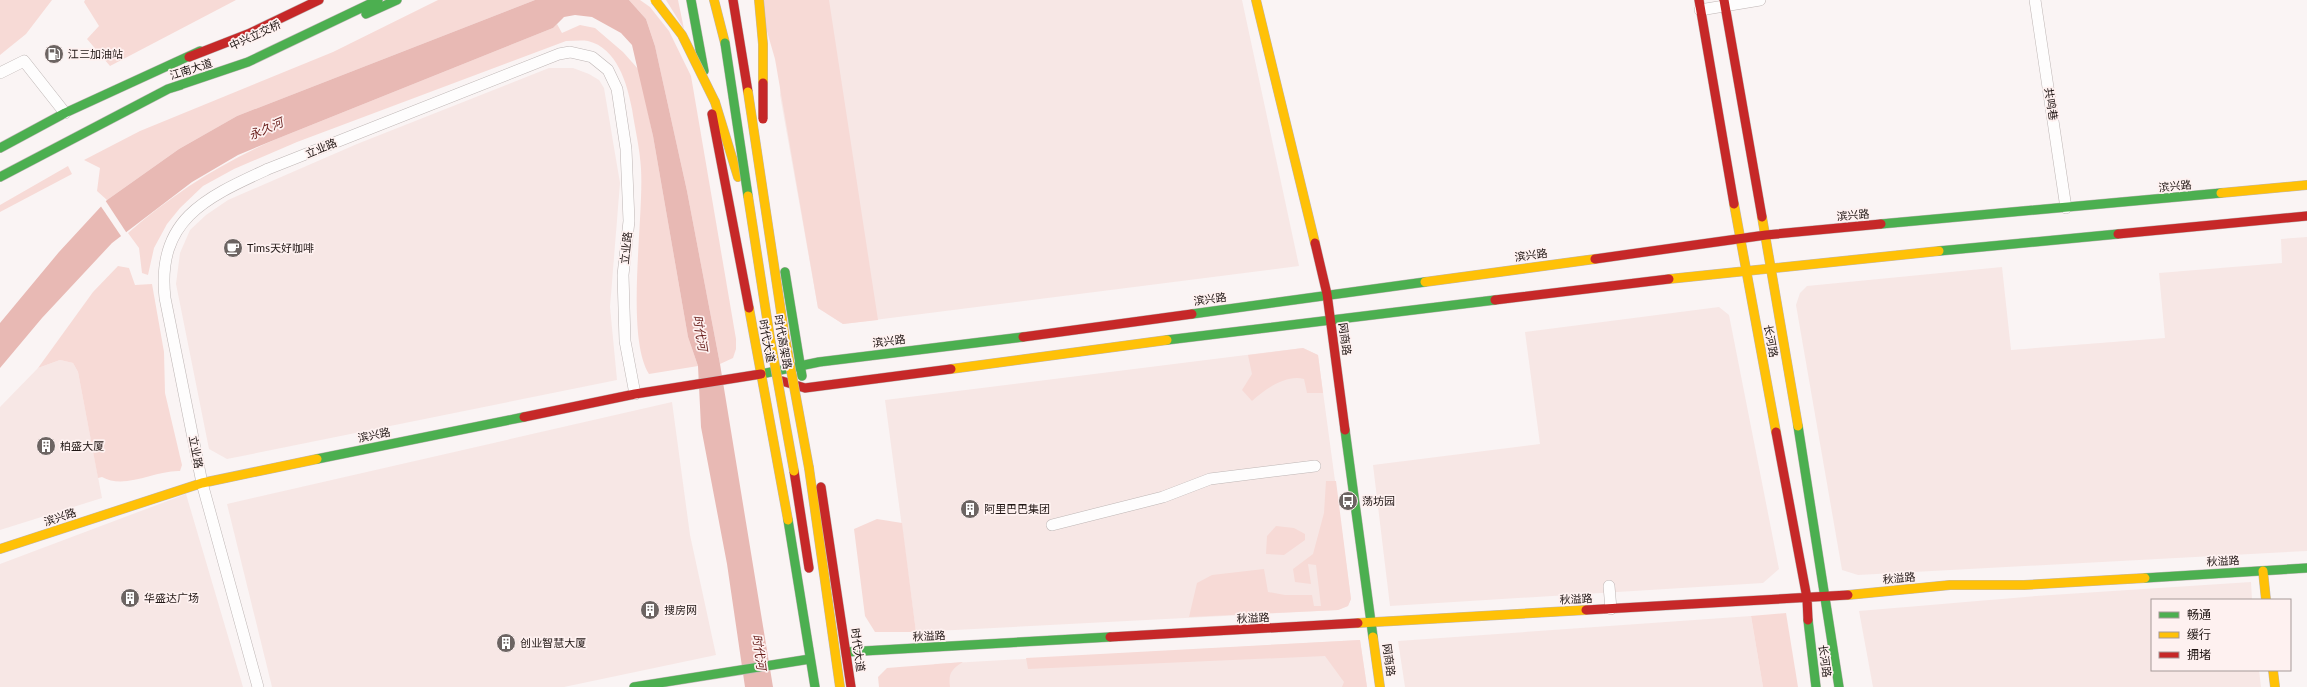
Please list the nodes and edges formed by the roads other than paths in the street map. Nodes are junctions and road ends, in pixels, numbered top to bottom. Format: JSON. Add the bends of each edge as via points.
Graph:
{"nodes":[{"id":1,"x":319,"y":0,"type":"edge"},
{"id":2,"x":378,"y":0,"type":"edge"},
{"id":3,"x":397,"y":0,"type":"edge"},
{"id":4,"x":655,"y":0,"type":"edge"},
{"id":5,"x":691,"y":0,"type":"edge"},
{"id":6,"x":714,"y":0,"type":"edge"},
{"id":7,"x":719,"y":0,"type":"edge"},
{"id":8,"x":733,"y":0,"type":"edge"},
{"id":9,"x":739,"y":0,"type":"edge"},
{"id":10,"x":759,"y":0,"type":"edge"},
{"id":11,"x":1256,"y":0,"type":"edge"},
{"id":12,"x":1760,"y":0,"type":"edge"},
{"id":13,"x":2035,"y":0,"type":"edge"},
{"id":14,"x":1724,"y":2,"type":"edge"},
{"id":15,"x":285,"y":5,"type":"dead end"},
{"id":16,"x":1700,"y":5,"type":"edge"},
{"id":17,"x":769,"y":7,"type":"dead end"},
{"id":18,"x":311,"y":21,"type":"dead end"},
{"id":19,"x":277,"y":37,"type":"dead end"},
{"id":20,"x":725,"y":43,"type":"junction"},
{"id":21,"x":763,"y":44,"type":"junction"},
{"id":22,"x":243,"y":53,"type":"dead end"},
{"id":23,"x":189,"y":57,"type":"junction"},
{"id":24,"x":0,"y":72,"type":"edge"},
{"id":25,"x":168,"y":90,"type":"junction"},
{"id":26,"x":65,"y":114,"type":"junction"},
{"id":27,"x":0,"y":148,"type":"edge"},
{"id":28,"x":0,"y":177,"type":"edge"},
{"id":29,"x":2307,"y":185,"type":"edge"},
{"id":30,"x":2066,"y":208,"type":"junction"},
{"id":31,"x":2307,"y":216,"type":"edge"},
{"id":32,"x":767,"y":217,"type":"junction"},
{"id":33,"x":1766,"y":235,"type":"junction"},
{"id":34,"x":1740,"y":238,"type":"junction"},
{"id":35,"x":1772,"y":267,"type":"junction"},
{"id":36,"x":759,"y":270,"type":"junction"},
{"id":37,"x":1746,"y":271,"type":"junction"},
{"id":38,"x":1327,"y":294,"type":"junction"},
{"id":39,"x":1330,"y":319,"type":"junction"},
{"id":40,"x":800,"y":365,"type":"junction"},
{"id":41,"x":761,"y":374,"type":"junction"},
{"id":42,"x":805,"y":388,"type":"junction"},
{"id":43,"x":635,"y":394,"type":"junction"},
{"id":44,"x":807,"y":400,"type":"dead end"},
{"id":45,"x":809,"y":413,"type":"dead end"},
{"id":46,"x":1315,"y":466,"type":"dead end"},
{"id":47,"x":202,"y":483,"type":"junction"},
{"id":48,"x":1052,"y":525,"type":"dead end"},
{"id":49,"x":0,"y":549,"type":"edge"},
{"id":50,"x":2307,"y":568,"type":"edge"},
{"id":51,"x":2263,"y":571,"type":"junction"},
{"id":52,"x":811,"y":578,"type":"dead end"},
{"id":53,"x":1609,"y":586,"type":"dead end"},
{"id":54,"x":1826,"y":596,"type":"junction"},
{"id":55,"x":1807,"y":598,"type":"junction"},
{"id":56,"x":2266,"y":599,"type":"edge"},
{"id":57,"x":1611,"y":609,"type":"junction"},
{"id":58,"x":1372,"y":623,"type":"junction"},
{"id":59,"x":846,"y":652,"type":"junction"},
{"id":60,"x":810,"y":659,"type":"junction"},
{"id":61,"x":2273,"y":671,"type":"edge"},
{"id":62,"x":258,"y":687,"type":"edge"},
{"id":63,"x":634,"y":687,"type":"edge"},
{"id":64,"x":815,"y":687,"type":"edge"},
{"id":65,"x":840,"y":687,"type":"edge"},
{"id":66,"x":851,"y":687,"type":"edge"},
{"id":67,"x":1380,"y":687,"type":"edge"},
{"id":68,"x":1816,"y":687,"type":"edge"},
{"id":69,"x":1839,"y":687,"type":"edge"},
{"id":70,"x":2275,"y":687,"type":"edge"}],
"edges":[{"from":1,"to":23,"type":"main road","name":"中兴立交桥","via":[[290,15]]},
{"from":2,"to":25,"type":"main road","via":[[248,62]]},
{"from":3,"to":25,"type":"main road","name":"江南大道","via":[[290,50]]},
{"from":4,"to":36,"type":"main road","bridge":true,"via":[[682,35],[715,102],[732,153]]},
{"from":5,"to":41,"type":"main road","name":"时代大道"},
{"from":6,"to":20,"type":"main road"},
{"from":7,"to":20,"type":"main road","name":"时代高架路"},
{"from":8,"to":32,"type":"main road","name":"时代高架路","bridge":true},
{"from":9,"to":40,"type":"main road"},
{"from":10,"to":21,"type":"main road"},
{"from":11,"to":38,"type":"main road","name":"网商路"},
{"from":12,"to":14,"type":"street"},
{"from":13,"to":30,"type":"street","name":"共鸣巷"},
{"from":14,"to":16,"type":"street"},
{"from":14,"to":33,"type":"main road","name":"长河路"},
{"from":15,"to":23,"type":"main road","name":"江南大道"},
{"from":16,"to":34,"type":"main road","name":"长河路"},
{"from":17,"to":21,"type":"main road"},
{"from":18,"to":19,"type":"main road","name":"中兴立交桥"},
{"from":20,"to":36,"type":"main road","name":"时代高架路","bridge":true},
{"from":21,"to":32,"type":"main road","bridge":true,"via":[[762,106]]},
{"from":22,"to":25,"type":"main road","name":"中兴立交桥"},
{"from":23,"to":26,"type":"main road","name":"江南大道"},
{"from":24,"to":26,"type":"street","via":[[24,61]]},
{"from":25,"to":28,"type":"main road","name":"江南大道"},
{"from":26,"to":27,"type":"main road","name":"江南大道"},
{"from":29,"to":30,"type":"main road","name":"滨兴路"},
{"from":30,"to":33,"type":"main road","name":"滨兴路"},
{"from":31,"to":35,"type":"main road"},
{"from":32,"to":65,"type":"main road","name":"时代高架路","bridge":true,"via":[[784,332],[809,468]]},
{"from":33,"to":34,"type":"main road","name":"滨兴路"},
{"from":33,"to":35,"type":"main road","name":"长河路"},
{"from":34,"to":37,"type":"main road","name":"长河路"},
{"from":34,"to":38,"type":"main road","name":"滨兴路"},
{"from":35,"to":37,"type":"main road"},
{"from":35,"to":54,"type":"main road","name":"长河路"},
{"from":36,"to":52,"type":"main road","name":"时代高架路","bridge":true},
{"from":37,"to":39,"type":"main road"},
{"from":37,"to":55,"type":"main road","name":"长河路"},
{"from":38,"to":39,"type":"main road","name":"网商路"},
{"from":38,"to":40,"type":"main road","name":"滨兴路","via":[[1012,339]]},
{"from":39,"to":42,"type":"main road"},
{"from":39,"to":58,"type":"main road","name":"网商路"},
{"from":40,"to":41,"type":"main road","name":"滨兴路"},
{"from":40,"to":42,"type":"main road"},
{"from":41,"to":42,"type":"main road"},
{"from":41,"to":43,"type":"main road","name":"滨兴路"},
{"from":41,"to":60,"type":"main road","name":"时代大道","via":[[782,479]]},
{"from":42,"to":44,"type":"main road"},
{"from":43,"to":47,"type":"main road","name":"滨兴路"},
{"from":43,"to":47,"type":"street","name":"立业路","via":[[625,341],[623,275],[629,221],[626,149],[617,90],[608,70],[592,57],[570,52],[559,54],[268,168],[199,206],[179,226],[167,253],[163,280]]},
{"from":45,"to":59,"type":"main road","name":"时代大道"},
{"from":46,"to":48,"type":"street","via":[[1210,479],[1162,497]]},
{"from":47,"to":49,"type":"main road","name":"滨兴路"},
{"from":47,"to":62,"type":"street","name":"立业路"},
{"from":50,"to":51,"type":"main road","name":"秋溢路"},
{"from":51,"to":54,"type":"main road","name":"秋溢路","via":[[2024,585],[1950,585]]},
{"from":51,"to":56,"type":"main road"},
{"from":53,"to":57,"type":"street"},
{"from":54,"to":55,"type":"main road","name":"秋溢路"},
{"from":54,"to":69,"type":"main road","name":"长河路"},
{"from":55,"to":57,"type":"main road","name":"秋溢路"},
{"from":55,"to":68,"type":"main road","name":"长河路"},
{"from":57,"to":58,"type":"main road","name":"秋溢路"},
{"from":58,"to":59,"type":"main road","name":"秋溢路"},
{"from":58,"to":67,"type":"main road","name":"网商路"},
{"from":59,"to":66,"type":"main road","name":"时代大道"},
{"from":60,"to":63,"type":"main road"},
{"from":60,"to":64,"type":"main road","name":"时代大道"},
{"from":61,"to":70,"type":"main road"}]}
